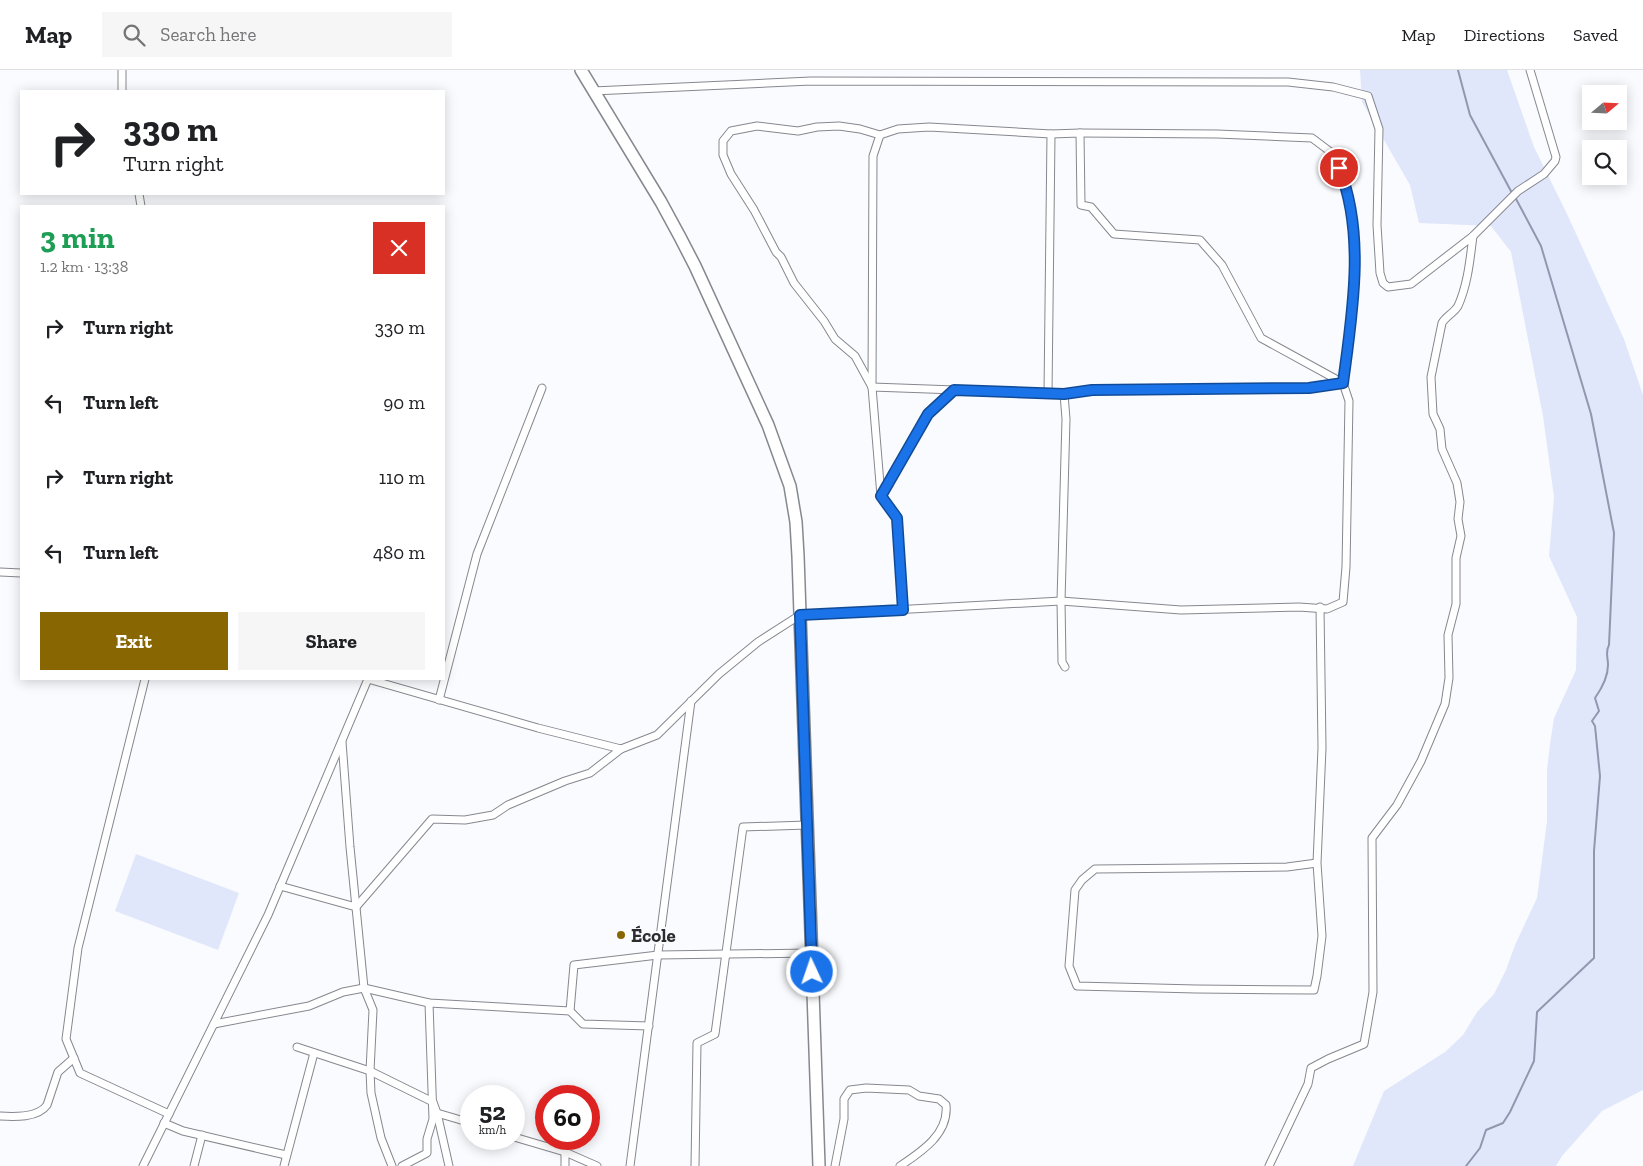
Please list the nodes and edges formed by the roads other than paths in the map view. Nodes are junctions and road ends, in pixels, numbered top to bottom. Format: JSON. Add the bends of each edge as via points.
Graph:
{"nodes":[{"id":1,"x":122,"y":70,"type":"edge"},
{"id":2,"x":581,"y":70,"type":"edge"},
{"id":3,"x":1530,"y":70,"type":"edge"},
{"id":4,"x":122,"y":90,"type":"edge"},
{"id":5,"x":592,"y":91,"type":"junction"},
{"id":6,"x":1080,"y":133,"type":"junction"},
{"id":7,"x":1051,"y":134,"type":"junction"},
{"id":8,"x":880,"y":136,"type":"junction"},
{"id":9,"x":1473,"y":236,"type":"junction"},
{"id":10,"x":1343,"y":383,"type":"junction"},
{"id":11,"x":872,"y":387,"type":"junction"},
{"id":12,"x":542,"y":388,"type":"dead end"},
{"id":13,"x":954,"y":390,"type":"junction"},
{"id":14,"x":1048,"y":394,"type":"junction"},
{"id":15,"x":1064,"y":394,"type":"junction"},
{"id":16,"x":881,"y":496,"type":"junction"},
{"id":17,"x":0,"y":572,"type":"edge"},
{"id":18,"x":20,"y":572,"type":"edge"},
{"id":19,"x":1061,"y":601,"type":"junction"},
{"id":20,"x":1320,"y":607,"type":"junction"},
{"id":21,"x":903,"y":610,"type":"junction"},
{"id":22,"x":800,"y":615,"type":"junction"},
{"id":23,"x":1065,"y":667,"type":"dead end"},
{"id":24,"x":445,"y":677,"type":"edge"},
{"id":25,"x":145,"y":680,"type":"edge"},
{"id":26,"x":368,"y":680,"type":"edge"},
{"id":27,"x":371,"y":680,"type":"edge"},
{"id":28,"x":444,"y":680,"type":"edge"},
{"id":29,"x":439,"y":700,"type":"junction"},
{"id":30,"x":692,"y":701,"type":"junction"},
{"id":31,"x":342,"y":739,"type":"junction"},
{"id":32,"x":621,"y":749,"type":"junction"},
{"id":33,"x":807,"y":825,"type":"junction"},
{"id":34,"x":1317,"y":863,"type":"junction"},
{"id":35,"x":280,"y":886,"type":"junction"},
{"id":36,"x":356,"y":907,"type":"junction"},
{"id":37,"x":812,"y":953,"type":"junction"},
{"id":38,"x":658,"y":955,"type":"junction"},
{"id":39,"x":725,"y":955,"type":"junction"},
{"id":40,"x":364,"y":988,"type":"junction"},
{"id":41,"x":429,"y":1003,"type":"junction"},
{"id":42,"x":570,"y":1011,"type":"junction"},
{"id":43,"x":214,"y":1024,"type":"junction"},
{"id":44,"x":649,"y":1026,"type":"junction"},
{"id":45,"x":297,"y":1047,"type":"dead end"},
{"id":46,"x":314,"y":1053,"type":"junction"},
{"id":47,"x":74,"y":1058,"type":"junction"},
{"id":48,"x":370,"y":1071,"type":"junction"},
{"id":49,"x":433,"y":1102,"type":"junction"},
{"id":50,"x":437,"y":1113,"type":"junction"},
{"id":51,"x":169,"y":1114,"type":"junction"},
{"id":52,"x":0,"y":1116,"type":"edge"},
{"id":53,"x":460,"y":1120,"type":"edge"},
{"id":54,"x":164,"y":1123,"type":"junction"},
{"id":55,"x":202,"y":1135,"type":"junction"},
{"id":56,"x":525,"y":1140,"type":"edge"},
{"id":57,"x":565,"y":1152,"type":"junction"},
{"id":58,"x":286,"y":1155,"type":"junction"},
{"id":59,"x":142,"y":1166,"type":"edge"},
{"id":60,"x":194,"y":1166,"type":"edge"},
{"id":61,"x":284,"y":1166,"type":"edge"},
{"id":62,"x":392,"y":1166,"type":"edge"},
{"id":63,"x":402,"y":1166,"type":"edge"},
{"id":64,"x":449,"y":1166,"type":"edge"},
{"id":65,"x":565,"y":1166,"type":"edge"},
{"id":66,"x":597,"y":1166,"type":"edge"},
{"id":67,"x":630,"y":1166,"type":"edge"},
{"id":68,"x":696,"y":1166,"type":"edge"},
{"id":69,"x":819,"y":1166,"type":"edge"},
{"id":70,"x":835,"y":1166,"type":"edge"},
{"id":71,"x":900,"y":1166,"type":"edge"},
{"id":72,"x":1269,"y":1166,"type":"edge"}],
"edges":[{"from":1,"to":4,"type":"street"},
{"from":2,"to":5,"type":"main road"},
{"from":3,"to":9,"type":"street","via":[[1555,161],[1544,174],[1518,191]]},
{"from":5,"to":9,"type":"street","via":[[810,81],[1278,82],[1333,87],[1368,96],[1379,129],[1377,225],[1382,283],[1388,287],[1411,284]]},
{"from":5,"to":22,"type":"main road","via":[[685,246],[768,425],[786,472],[794,506]]},
{"from":6,"to":7,"type":"street"},
{"from":6,"to":10,"type":"street","via":[[1081,205],[1091,208],[1114,234],[1200,240],[1222,264],[1261,338]]},
{"from":6,"to":10,"type":"street","via":[[1312,138],[1332,154],[1345,183],[1352,217],[1355,272]]},
{"from":7,"to":8,"type":"street","via":[[929,128],[898,129]]},
{"from":7,"to":14,"type":"street"},
{"from":8,"to":11,"type":"street","via":[[873,156]]},
{"from":8,"to":11,"type":"street","via":[[839,126],[798,131],[756,126],[731,131],[722,142],[731,174],[794,283],[835,340],[855,356]]},
{"from":9,"to":72,"type":"street","via":[[1466,283],[1457,308],[1442,323],[1431,377],[1433,414],[1460,502],[1461,541],[1456,558],[1456,604],[1448,635],[1450,674],[1446,699],[1411,780],[1372,838],[1373,992],[1364,1044],[1311,1068],[1308,1084]]},
{"from":10,"to":15,"type":"street","via":[[1309,388],[1092,390]]},
{"from":10,"to":20,"type":"street","via":[[1349,401],[1343,602],[1328,608]]},
{"from":11,"to":13,"type":"street"},
{"from":11,"to":16,"type":"street"},
{"from":12,"to":24,"type":"street","via":[[477,554]]},
{"from":13,"to":14,"type":"street"},
{"from":13,"to":16,"type":"street","via":[[928,414]]},
{"from":14,"to":15,"type":"street"},
{"from":15,"to":19,"type":"street"},
{"from":16,"to":21,"type":"street","via":[[897,518]]},
{"from":17,"to":18,"type":"street"},
{"from":19,"to":20,"type":"street","via":[[1181,610]]},
{"from":19,"to":21,"type":"street"},
{"from":19,"to":23,"type":"street","via":[[1062,662]]},
{"from":20,"to":34,"type":"street","via":[[1322,748]]},
{"from":21,"to":22,"type":"street"},
{"from":22,"to":30,"type":"street","via":[[758,642]]},
{"from":22,"to":33,"type":"main road"},
{"from":25,"to":47,"type":"street","via":[[78,948],[66,1039]]},
{"from":26,"to":31,"type":"street"},
{"from":27,"to":29,"type":"street"},
{"from":28,"to":29,"type":"street"},
{"from":29,"to":32,"type":"street"},
{"from":30,"to":32,"type":"street","via":[[657,735]]},
{"from":30,"to":38,"type":"street"},
{"from":31,"to":35,"type":"street"},
{"from":31,"to":36,"type":"street"},
{"from":32,"to":36,"type":"street","via":[[590,774],[508,805],[493,815],[465,820],[432,819]]},
{"from":33,"to":37,"type":"main road"},
{"from":33,"to":39,"type":"street","via":[[743,827]]},
{"from":34,"to":34,"type":"street","via":[[1277,867],[1094,869],[1075,890],[1069,966],[1077,986],[1314,990],[1322,936]]},
{"from":35,"to":36,"type":"street"},
{"from":35,"to":43,"type":"street"},
{"from":36,"to":40,"type":"street"},
{"from":37,"to":39,"type":"street"},
{"from":37,"to":69,"type":"main road"},
{"from":38,"to":39,"type":"street"},
{"from":38,"to":42,"type":"street","via":[[574,965]]},
{"from":38,"to":44,"type":"street"},
{"from":39,"to":68,"type":"street","via":[[715,1034],[697,1043]]},
{"from":40,"to":41,"type":"street"},
{"from":40,"to":43,"type":"street","via":[[343,992],[309,1006]]},
{"from":40,"to":48,"type":"street","via":[[373,1010]]},
{"from":41,"to":42,"type":"street"},
{"from":41,"to":49,"type":"street"},
{"from":42,"to":44,"type":"street","via":[[583,1024]]},
{"from":43,"to":51,"type":"street"},
{"from":44,"to":67,"type":"street"},
{"from":45,"to":46,"type":"street"},
{"from":46,"to":48,"type":"street"},
{"from":46,"to":58,"type":"street"},
{"from":47,"to":51,"type":"street","via":[[80,1073]]},
{"from":47,"to":52,"type":"street","via":[[58,1072],[44,1109],[19,1117]]},
{"from":48,"to":49,"type":"street"},
{"from":48,"to":62,"type":"street","via":[[371,1093],[381,1138]]},
{"from":49,"to":50,"type":"street"},
{"from":49,"to":63,"type":"street","via":[[427,1153]]},
{"from":50,"to":53,"type":"street"},
{"from":50,"to":64,"type":"street"},
{"from":51,"to":54,"type":"street"},
{"from":54,"to":55,"type":"street"},
{"from":54,"to":59,"type":"street"},
{"from":55,"to":58,"type":"street"},
{"from":55,"to":60,"type":"street"},
{"from":56,"to":57,"type":"street"},
{"from":57,"to":65,"type":"street"},
{"from":57,"to":66,"type":"street"},
{"from":58,"to":61,"type":"street"},
{"from":70,"to":71,"type":"street","via":[[844,1119],[844,1099],[850,1090],[912,1091],[919,1096],[939,1098],[946,1105],[943,1127],[936,1139]]}]}
